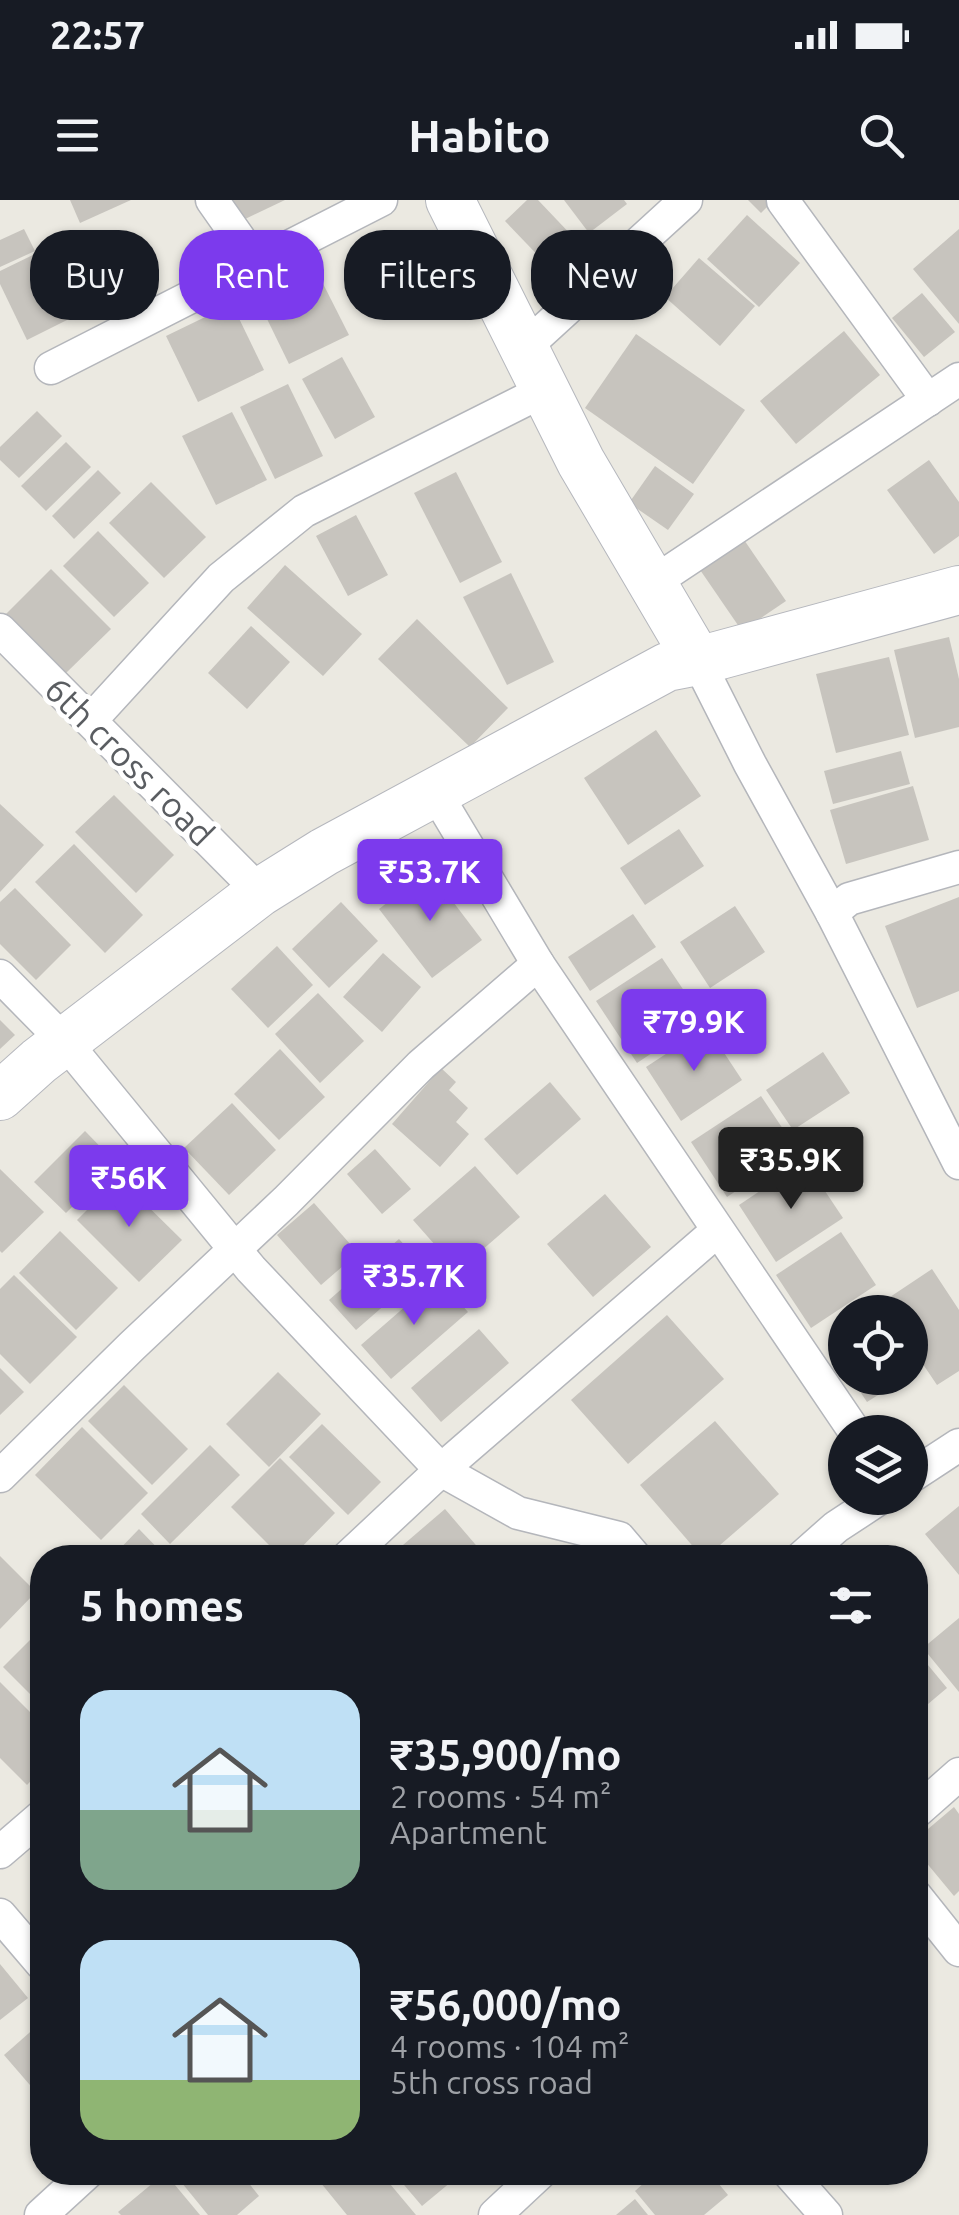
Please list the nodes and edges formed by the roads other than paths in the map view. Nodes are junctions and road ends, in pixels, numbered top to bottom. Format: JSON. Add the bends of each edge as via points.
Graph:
{"nodes":[{"id":1,"x":212,"y":200,"type":"edge"},
{"id":2,"x":381,"y":200,"type":"edge"},
{"id":3,"x":450,"y":200,"type":"edge"},
{"id":4,"x":686,"y":200,"type":"edge"},
{"id":5,"x":784,"y":200,"type":"edge"},
{"id":6,"x":233,"y":230,"type":"edge"},
{"id":7,"x":323,"y":230,"type":"edge"},
{"id":8,"x":179,"y":303,"type":"edge"},
{"id":9,"x":524,"y":348,"type":"junction"},
{"id":10,"x":51,"y":368,"type":"dead end"},
{"id":11,"x":959,"y":379,"type":"edge"},
{"id":12,"x":546,"y":390,"type":"junction"},
{"id":13,"x":928,"y":400,"type":"junction"},
{"id":14,"x":650,"y":584,"type":"junction"},
{"id":15,"x":959,"y":590,"type":"edge"},
{"id":16,"x":0,"y":630,"type":"edge"},
{"id":17,"x":698,"y":661,"type":"junction"},
{"id":18,"x":90,"y":720,"type":"junction"},
{"id":19,"x":434,"y":792,"type":"junction"},
{"id":20,"x":959,"y":867,"type":"edge"},
{"id":21,"x":260,"y":892,"type":"junction"},
{"id":22,"x":832,"y":913,"type":"junction"},
{"id":23,"x":538,"y":964,"type":"junction"},
{"id":24,"x":0,"y":976,"type":"edge"},
{"id":25,"x":66,"y":1042,"type":"junction"},
{"id":26,"x":0,"y":1096,"type":"edge"},
{"id":27,"x":957,"y":1155,"type":"edge"},
{"id":28,"x":716,"y":1230,"type":"junction"},
{"id":29,"x":235,"y":1250,"type":"junction"},
{"id":30,"x":843,"y":1415,"type":"edge"},
{"id":31,"x":959,"y":1444,"type":"edge"},
{"id":32,"x":928,"y":1465,"type":"edge"},
{"id":33,"x":441,"y":1470,"type":"junction"},
{"id":34,"x":0,"y":1476,"type":"edge"},
{"id":35,"x":854,"y":1515,"type":"edge"},
{"id":36,"x":360,"y":1545,"type":"edge"},
{"id":37,"x":626,"y":1545,"type":"edge"},
{"id":38,"x":816,"y":1545,"type":"edge"},
{"id":39,"x":959,"y":1774,"type":"edge"},
{"id":40,"x":928,"y":1801,"type":"edge"},
{"id":41,"x":30,"y":1826,"type":"edge"},
{"id":42,"x":0,"y":1852,"type":"edge"},
{"id":43,"x":928,"y":1911,"type":"edge"},
{"id":44,"x":0,"y":1914,"type":"edge"},
{"id":45,"x":30,"y":1950,"type":"edge"},
{"id":46,"x":959,"y":1950,"type":"edge"},
{"id":47,"x":74,"y":2185,"type":"edge"},
{"id":48,"x":527,"y":2185,"type":"edge"},
{"id":49,"x":799,"y":2185,"type":"edge"},
{"id":50,"x":41,"y":2215,"type":"edge"},
{"id":51,"x":495,"y":2215,"type":"edge"},
{"id":52,"x":826,"y":2215,"type":"edge"}],
"edges":[{"from":1,"to":6,"type":"street"},
{"from":2,"to":7,"type":"street"},
{"from":3,"to":9,"type":"street"},
{"from":4,"to":9,"type":"street"},
{"from":5,"to":13,"type":"street"},
{"from":8,"to":10,"type":"street"},
{"from":9,"to":12,"type":"street"},
{"from":11,"to":13,"type":"street"},
{"from":12,"to":14,"type":"street"},
{"from":12,"to":18,"type":"street","via":[[304,511],[221,578]]},
{"from":13,"to":14,"type":"street"},
{"from":14,"to":17,"type":"street"},
{"from":15,"to":17,"type":"street"},
{"from":16,"to":18,"type":"street","name":"6th cross road"},
{"from":17,"to":19,"type":"street","via":[[667,666]]},
{"from":17,"to":22,"type":"street"},
{"from":18,"to":21,"type":"street","name":"6th cross road"},
{"from":19,"to":21,"type":"street"},
{"from":19,"to":23,"type":"street"},
{"from":20,"to":22,"type":"street","via":[[849,899]]},
{"from":21,"to":25,"type":"street"},
{"from":22,"to":27,"type":"street"},
{"from":23,"to":28,"type":"street"},
{"from":23,"to":29,"type":"street","via":[[421,1066]]},
{"from":24,"to":25,"type":"street"},
{"from":25,"to":26,"type":"street"},
{"from":25,"to":29,"type":"street"},
{"from":28,"to":30,"type":"street"},
{"from":28,"to":33,"type":"street"},
{"from":29,"to":33,"type":"street"},
{"from":29,"to":34,"type":"street"},
{"from":31,"to":32,"type":"street"},
{"from":33,"to":36,"type":"street"},
{"from":33,"to":37,"type":"street","via":[[518,1513],[620,1538]]},
{"from":35,"to":38,"type":"street"},
{"from":39,"to":40,"type":"street"},
{"from":41,"to":42,"type":"street"},
{"from":43,"to":46,"type":"street"},
{"from":44,"to":45,"type":"street"},
{"from":47,"to":50,"type":"street"},
{"from":48,"to":51,"type":"street"},
{"from":49,"to":52,"type":"street"}]}
